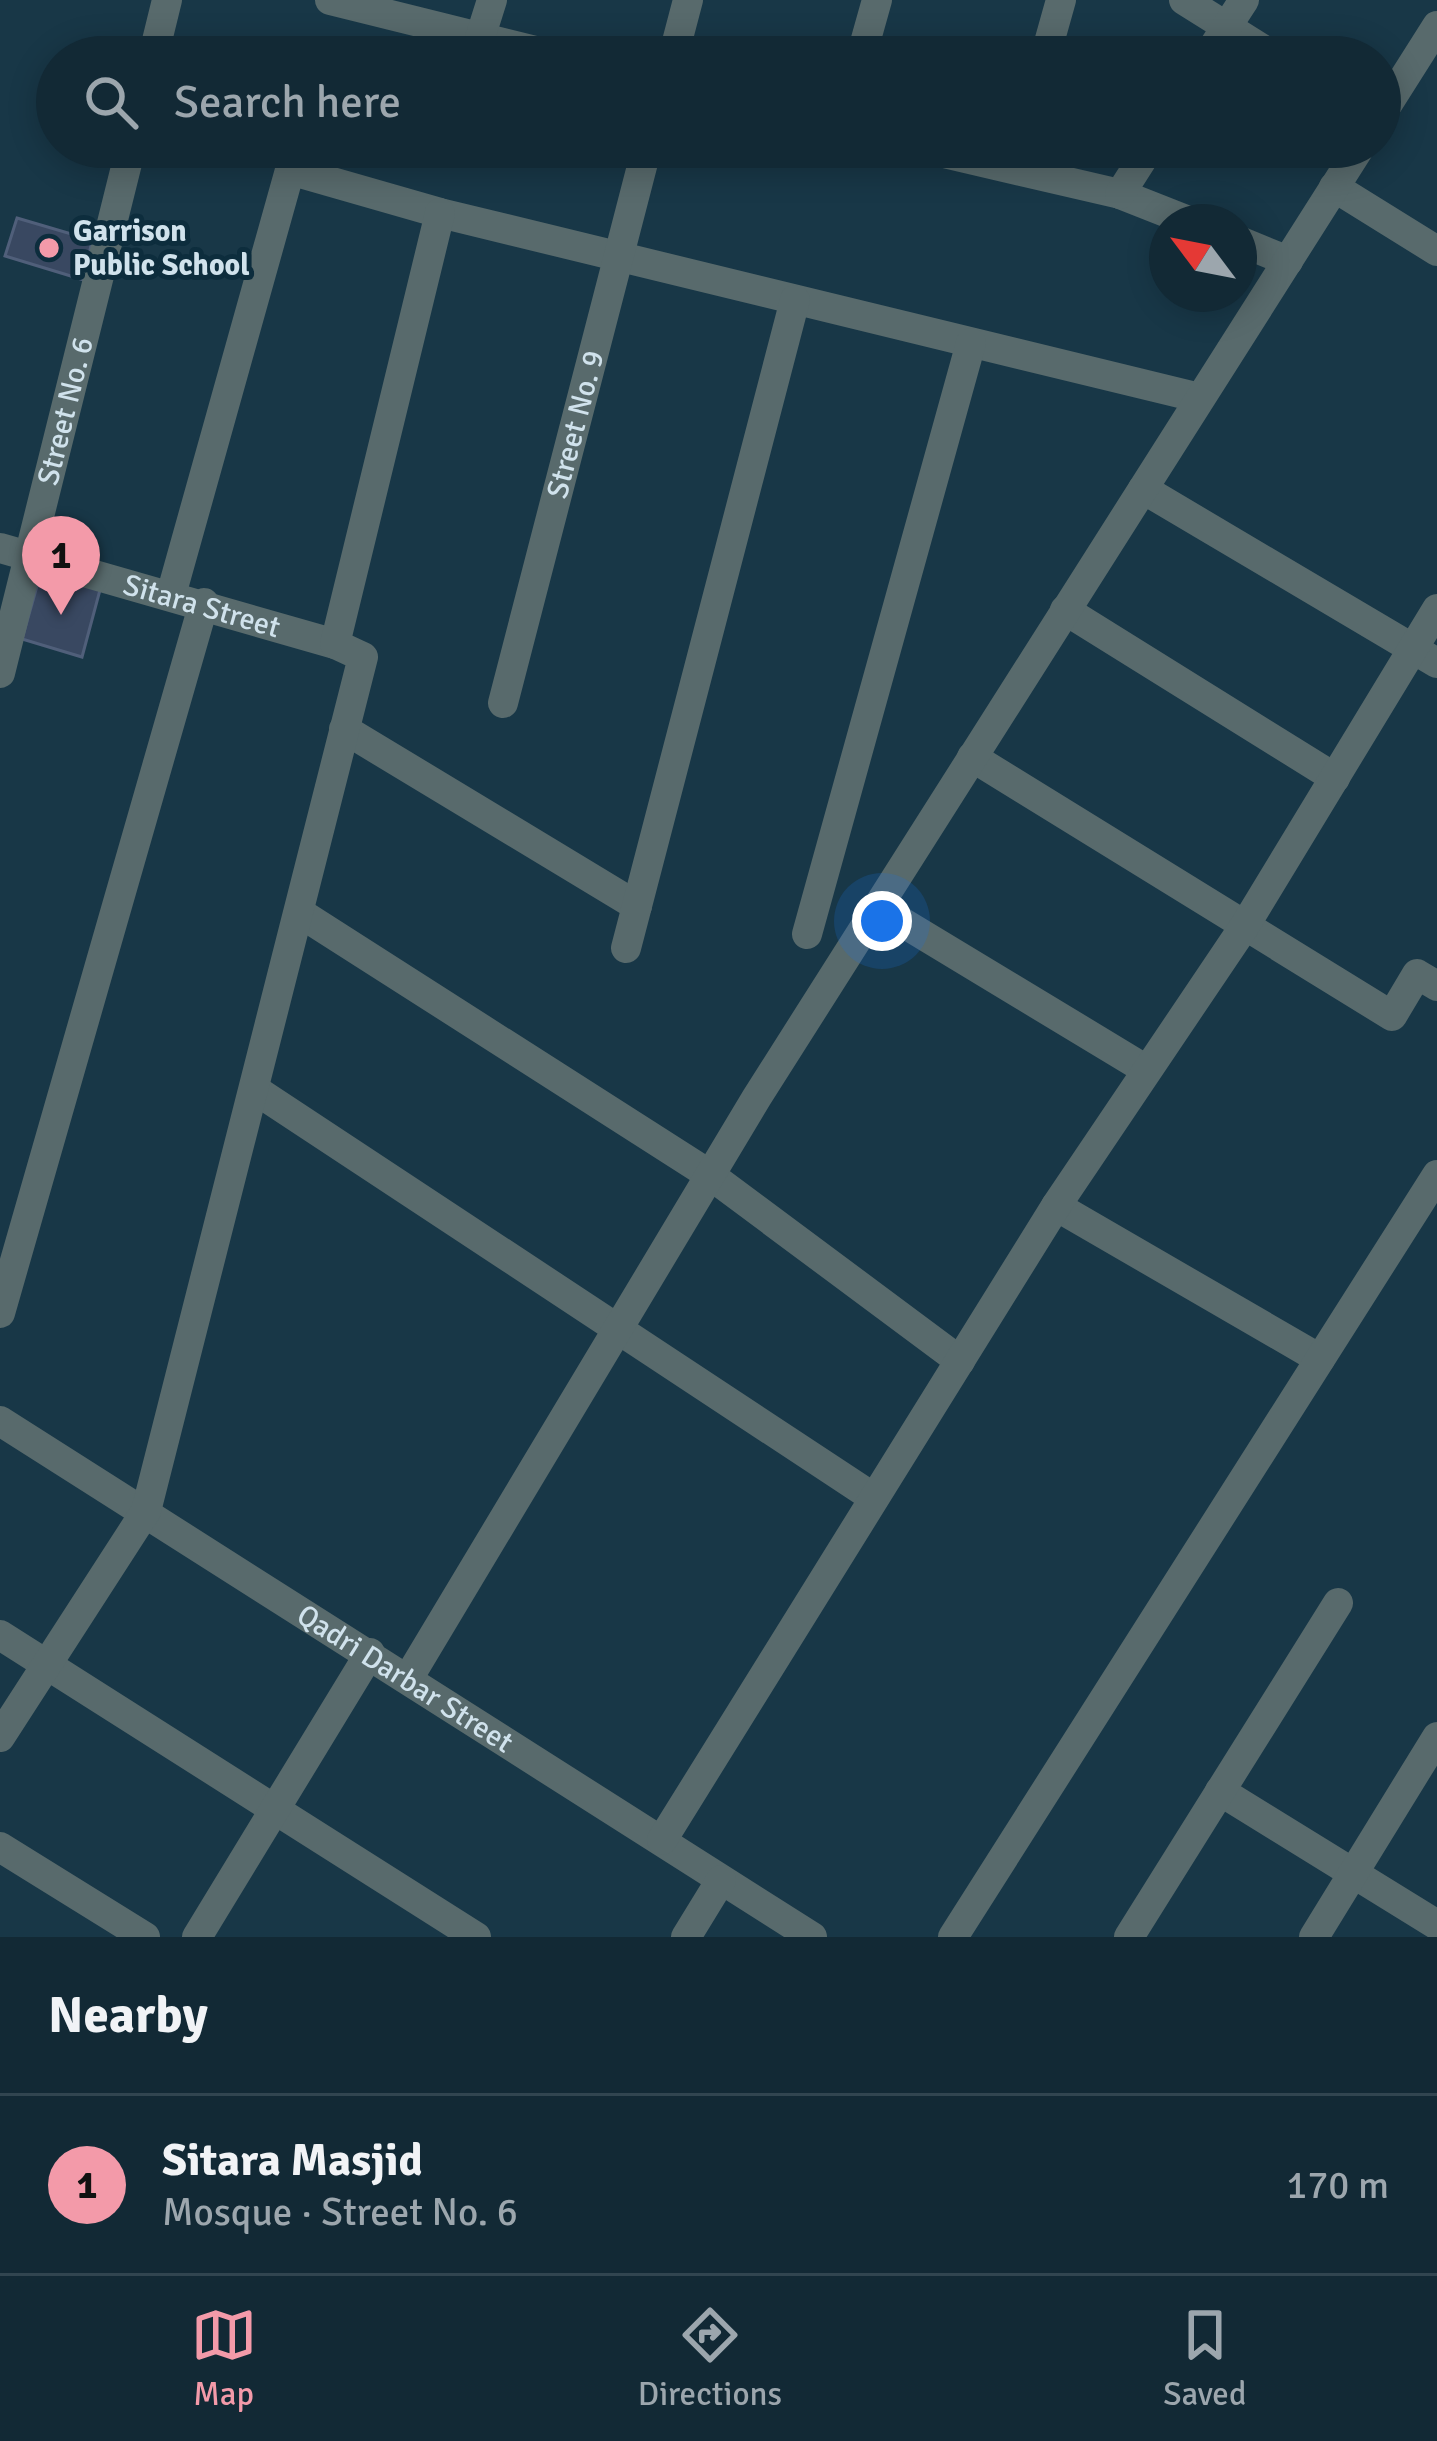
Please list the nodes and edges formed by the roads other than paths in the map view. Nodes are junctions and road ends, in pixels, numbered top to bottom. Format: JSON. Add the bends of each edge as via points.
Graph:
{"nodes":[{"id":1,"x":167,"y":0,"type":"edge"},
{"id":2,"x":330,"y":0,"type":"edge"},
{"id":3,"x":492,"y":0,"type":"edge"},
{"id":4,"x":688,"y":0,"type":"edge"},
{"id":5,"x":877,"y":0,"type":"edge"},
{"id":6,"x":1061,"y":0,"type":"edge"},
{"id":7,"x":1184,"y":0,"type":"edge"},
{"id":8,"x":1244,"y":0,"type":"edge"},
{"id":9,"x":158,"y":36,"type":"edge"},
{"id":10,"x":473,"y":36,"type":"edge"},
{"id":11,"x":482,"y":36,"type":"edge"},
{"id":12,"x":679,"y":36,"type":"edge"},
{"id":13,"x":867,"y":36,"type":"edge"},
{"id":14,"x":1051,"y":36,"type":"edge"},
{"id":15,"x":1221,"y":36,"type":"edge"},
{"id":16,"x":1241,"y":36,"type":"edge"},
{"id":17,"x":1434,"y":36,"type":"edge"},
{"id":18,"x":1401,"y":85,"type":"edge"},
{"id":19,"x":125,"y":168,"type":"edge"},
{"id":20,"x":641,"y":168,"type":"edge"},
{"id":21,"x":1043,"y":168,"type":"edge"},
{"id":22,"x":1137,"y":168,"type":"edge"},
{"id":23,"x":1347,"y":168,"type":"edge"},
{"id":24,"x":1334,"y":188,"type":"junction"},
{"id":25,"x":1120,"y":194,"type":"junction"},
{"id":26,"x":1149,"y":205,"type":"edge"},
{"id":27,"x":440,"y":213,"type":"junction"},
{"id":28,"x":1257,"y":248,"type":"edge"},
{"id":29,"x":1437,"y":251,"type":"edge"},
{"id":30,"x":615,"y":256,"type":"junction"},
{"id":31,"x":1288,"y":261,"type":"junction"},
{"id":32,"x":795,"y":300,"type":"junction"},
{"id":33,"x":970,"y":343,"type":"junction"},
{"id":34,"x":1200,"y":398,"type":"junction"},
{"id":35,"x":1143,"y":489,"type":"junction"},
{"id":36,"x":15,"y":552,"type":"edge"},
{"id":37,"x":171,"y":595,"type":"junction"},
{"id":38,"x":204,"y":603,"type":"junction"},
{"id":39,"x":1437,"y":609,"type":"edge"},
{"id":40,"x":1065,"y":610,"type":"junction"},
{"id":41,"x":335,"y":644,"type":"junction"},
{"id":42,"x":1425,"y":656,"type":"edge"},
{"id":43,"x":0,"y":673,"type":"edge"},
{"id":44,"x":503,"y":703,"type":"dead end"},
{"id":45,"x":344,"y":729,"type":"junction"},
{"id":46,"x":972,"y":757,"type":"junction"},
{"id":47,"x":1335,"y":778,"type":"junction"},
{"id":48,"x":638,"y":906,"type":"junction"},
{"id":49,"x":877,"y":907,"type":"junction"},
{"id":50,"x":300,"y":913,"type":"junction"},
{"id":51,"x":1244,"y":927,"type":"junction"},
{"id":52,"x":807,"y":934,"type":"dead end"},
{"id":53,"x":626,"y":948,"type":"dead end"},
{"id":54,"x":1437,"y":986,"type":"edge"},
{"id":55,"x":1145,"y":1069,"type":"junction"},
{"id":56,"x":254,"y":1089,"type":"junction"},
{"id":57,"x":710,"y":1174,"type":"junction"},
{"id":58,"x":1437,"y":1175,"type":"edge"},
{"id":59,"x":1056,"y":1206,"type":"junction"},
{"id":60,"x":0,"y":1313,"type":"edge"},
{"id":61,"x":614,"y":1327,"type":"junction"},
{"id":62,"x":1320,"y":1359,"type":"junction"},
{"id":63,"x":960,"y":1360,"type":"junction"},
{"id":64,"x":0,"y":1421,"type":"edge"},
{"id":65,"x":874,"y":1498,"type":"junction"},
{"id":66,"x":146,"y":1511,"type":"junction"},
{"id":67,"x":1338,"y":1603,"type":"dead end"},
{"id":68,"x":0,"y":1635,"type":"edge"},
{"id":69,"x":370,"y":1653,"type":"junction"},
{"id":70,"x":46,"y":1664,"type":"junction"},
{"id":71,"x":409,"y":1677,"type":"junction"},
{"id":72,"x":0,"y":1737,"type":"edge"},
{"id":73,"x":1437,"y":1737,"type":"edge"},
{"id":74,"x":1220,"y":1792,"type":"junction"},
{"id":75,"x":277,"y":1809,"type":"junction"},
{"id":76,"x":662,"y":1840,"type":"junction"},
{"id":77,"x":0,"y":1847,"type":"edge"},
{"id":78,"x":1353,"y":1874,"type":"junction"},
{"id":79,"x":721,"y":1880,"type":"junction"},
{"id":80,"x":1437,"y":1925,"type":"edge"},
{"id":81,"x":145,"y":1937,"type":"edge"},
{"id":82,"x":197,"y":1937,"type":"edge"},
{"id":83,"x":476,"y":1937,"type":"edge"},
{"id":84,"x":686,"y":1937,"type":"edge"},
{"id":85,"x":812,"y":1937,"type":"edge"},
{"id":86,"x":953,"y":1937,"type":"edge"},
{"id":87,"x":1129,"y":1937,"type":"edge"},
{"id":88,"x":1314,"y":1937,"type":"edge"}],
"edges":[{"from":1,"to":9,"type":"street"},
{"from":2,"to":10,"type":"street"},
{"from":3,"to":11,"type":"street"},
{"from":4,"to":12,"type":"street"},
{"from":5,"to":13,"type":"street"},
{"from":6,"to":14,"type":"street"},
{"from":7,"to":16,"type":"street"},
{"from":8,"to":15,"type":"street"},
{"from":17,"to":18,"type":"street"},
{"from":19,"to":36,"type":"street","name":"Street No. 6"},
{"from":20,"to":30,"type":"street","name":"Street No. 9"},
{"from":21,"to":25,"type":"street"},
{"from":22,"to":25,"type":"street"},
{"from":23,"to":24,"type":"street"},
{"from":24,"to":29,"type":"street"},
{"from":24,"to":31,"type":"street"},
{"from":25,"to":26,"type":"street"},
{"from":27,"to":30,"type":"street"},
{"from":27,"to":37,"type":"street","via":[[290,170]]},
{"from":27,"to":41,"type":"street"},
{"from":28,"to":31,"type":"street"},
{"from":30,"to":32,"type":"street"},
{"from":30,"to":44,"type":"street","name":"Street No. 9"},
{"from":31,"to":34,"type":"street"},
{"from":32,"to":33,"type":"street"},
{"from":32,"to":48,"type":"street"},
{"from":33,"to":34,"type":"street"},
{"from":33,"to":52,"type":"street"},
{"from":34,"to":35,"type":"street"},
{"from":35,"to":40,"type":"street"},
{"from":35,"to":42,"type":"street"},
{"from":36,"to":37,"type":"street","name":"Sitara Street"},
{"from":36,"to":43,"type":"street","name":"Street No. 6"},
{"from":37,"to":38,"type":"street","name":"Sitara Street"},
{"from":38,"to":41,"type":"street","name":"Sitara Street"},
{"from":38,"to":60,"type":"street"},
{"from":39,"to":42,"type":"street"},
{"from":40,"to":46,"type":"street"},
{"from":40,"to":47,"type":"street"},
{"from":41,"to":45,"type":"street","via":[[363,656]]},
{"from":42,"to":47,"type":"street"},
{"from":45,"to":48,"type":"street"},
{"from":45,"to":50,"type":"street"},
{"from":46,"to":49,"type":"street"},
{"from":46,"to":51,"type":"street"},
{"from":47,"to":51,"type":"street"},
{"from":48,"to":53,"type":"street"},
{"from":49,"to":55,"type":"street"},
{"from":49,"to":57,"type":"street"},
{"from":50,"to":56,"type":"street"},
{"from":50,"to":57,"type":"street"},
{"from":51,"to":54,"type":"street","via":[[1392,1016],[1417,974]]},
{"from":51,"to":55,"type":"street"},
{"from":55,"to":59,"type":"street"},
{"from":56,"to":61,"type":"street"},
{"from":56,"to":66,"type":"street"},
{"from":57,"to":61,"type":"street"},
{"from":57,"to":63,"type":"street"},
{"from":58,"to":62,"type":"street"},
{"from":59,"to":62,"type":"street"},
{"from":59,"to":63,"type":"street"},
{"from":61,"to":65,"type":"street"},
{"from":61,"to":71,"type":"street"},
{"from":62,"to":86,"type":"street"},
{"from":63,"to":65,"type":"street"},
{"from":64,"to":66,"type":"street","name":"Qadri Darbar Street"},
{"from":65,"to":76,"type":"street"},
{"from":66,"to":69,"type":"street","name":"Qadri Darbar Street"},
{"from":66,"to":70,"type":"street"},
{"from":67,"to":74,"type":"street"},
{"from":68,"to":70,"type":"street"},
{"from":69,"to":71,"type":"street","name":"Qadri Darbar Street"},
{"from":69,"to":75,"type":"street"},
{"from":70,"to":72,"type":"street"},
{"from":70,"to":75,"type":"street"},
{"from":71,"to":76,"type":"street","name":"Qadri Darbar Street"},
{"from":73,"to":78,"type":"street"},
{"from":74,"to":78,"type":"street"},
{"from":74,"to":87,"type":"street"},
{"from":75,"to":82,"type":"street"},
{"from":75,"to":83,"type":"street"},
{"from":76,"to":79,"type":"street","name":"Qadri Darbar Street"},
{"from":77,"to":81,"type":"street"},
{"from":78,"to":80,"type":"street"},
{"from":78,"to":88,"type":"street"},
{"from":79,"to":84,"type":"street"},
{"from":79,"to":85,"type":"street","name":"Qadri Darbar Street"}]}
